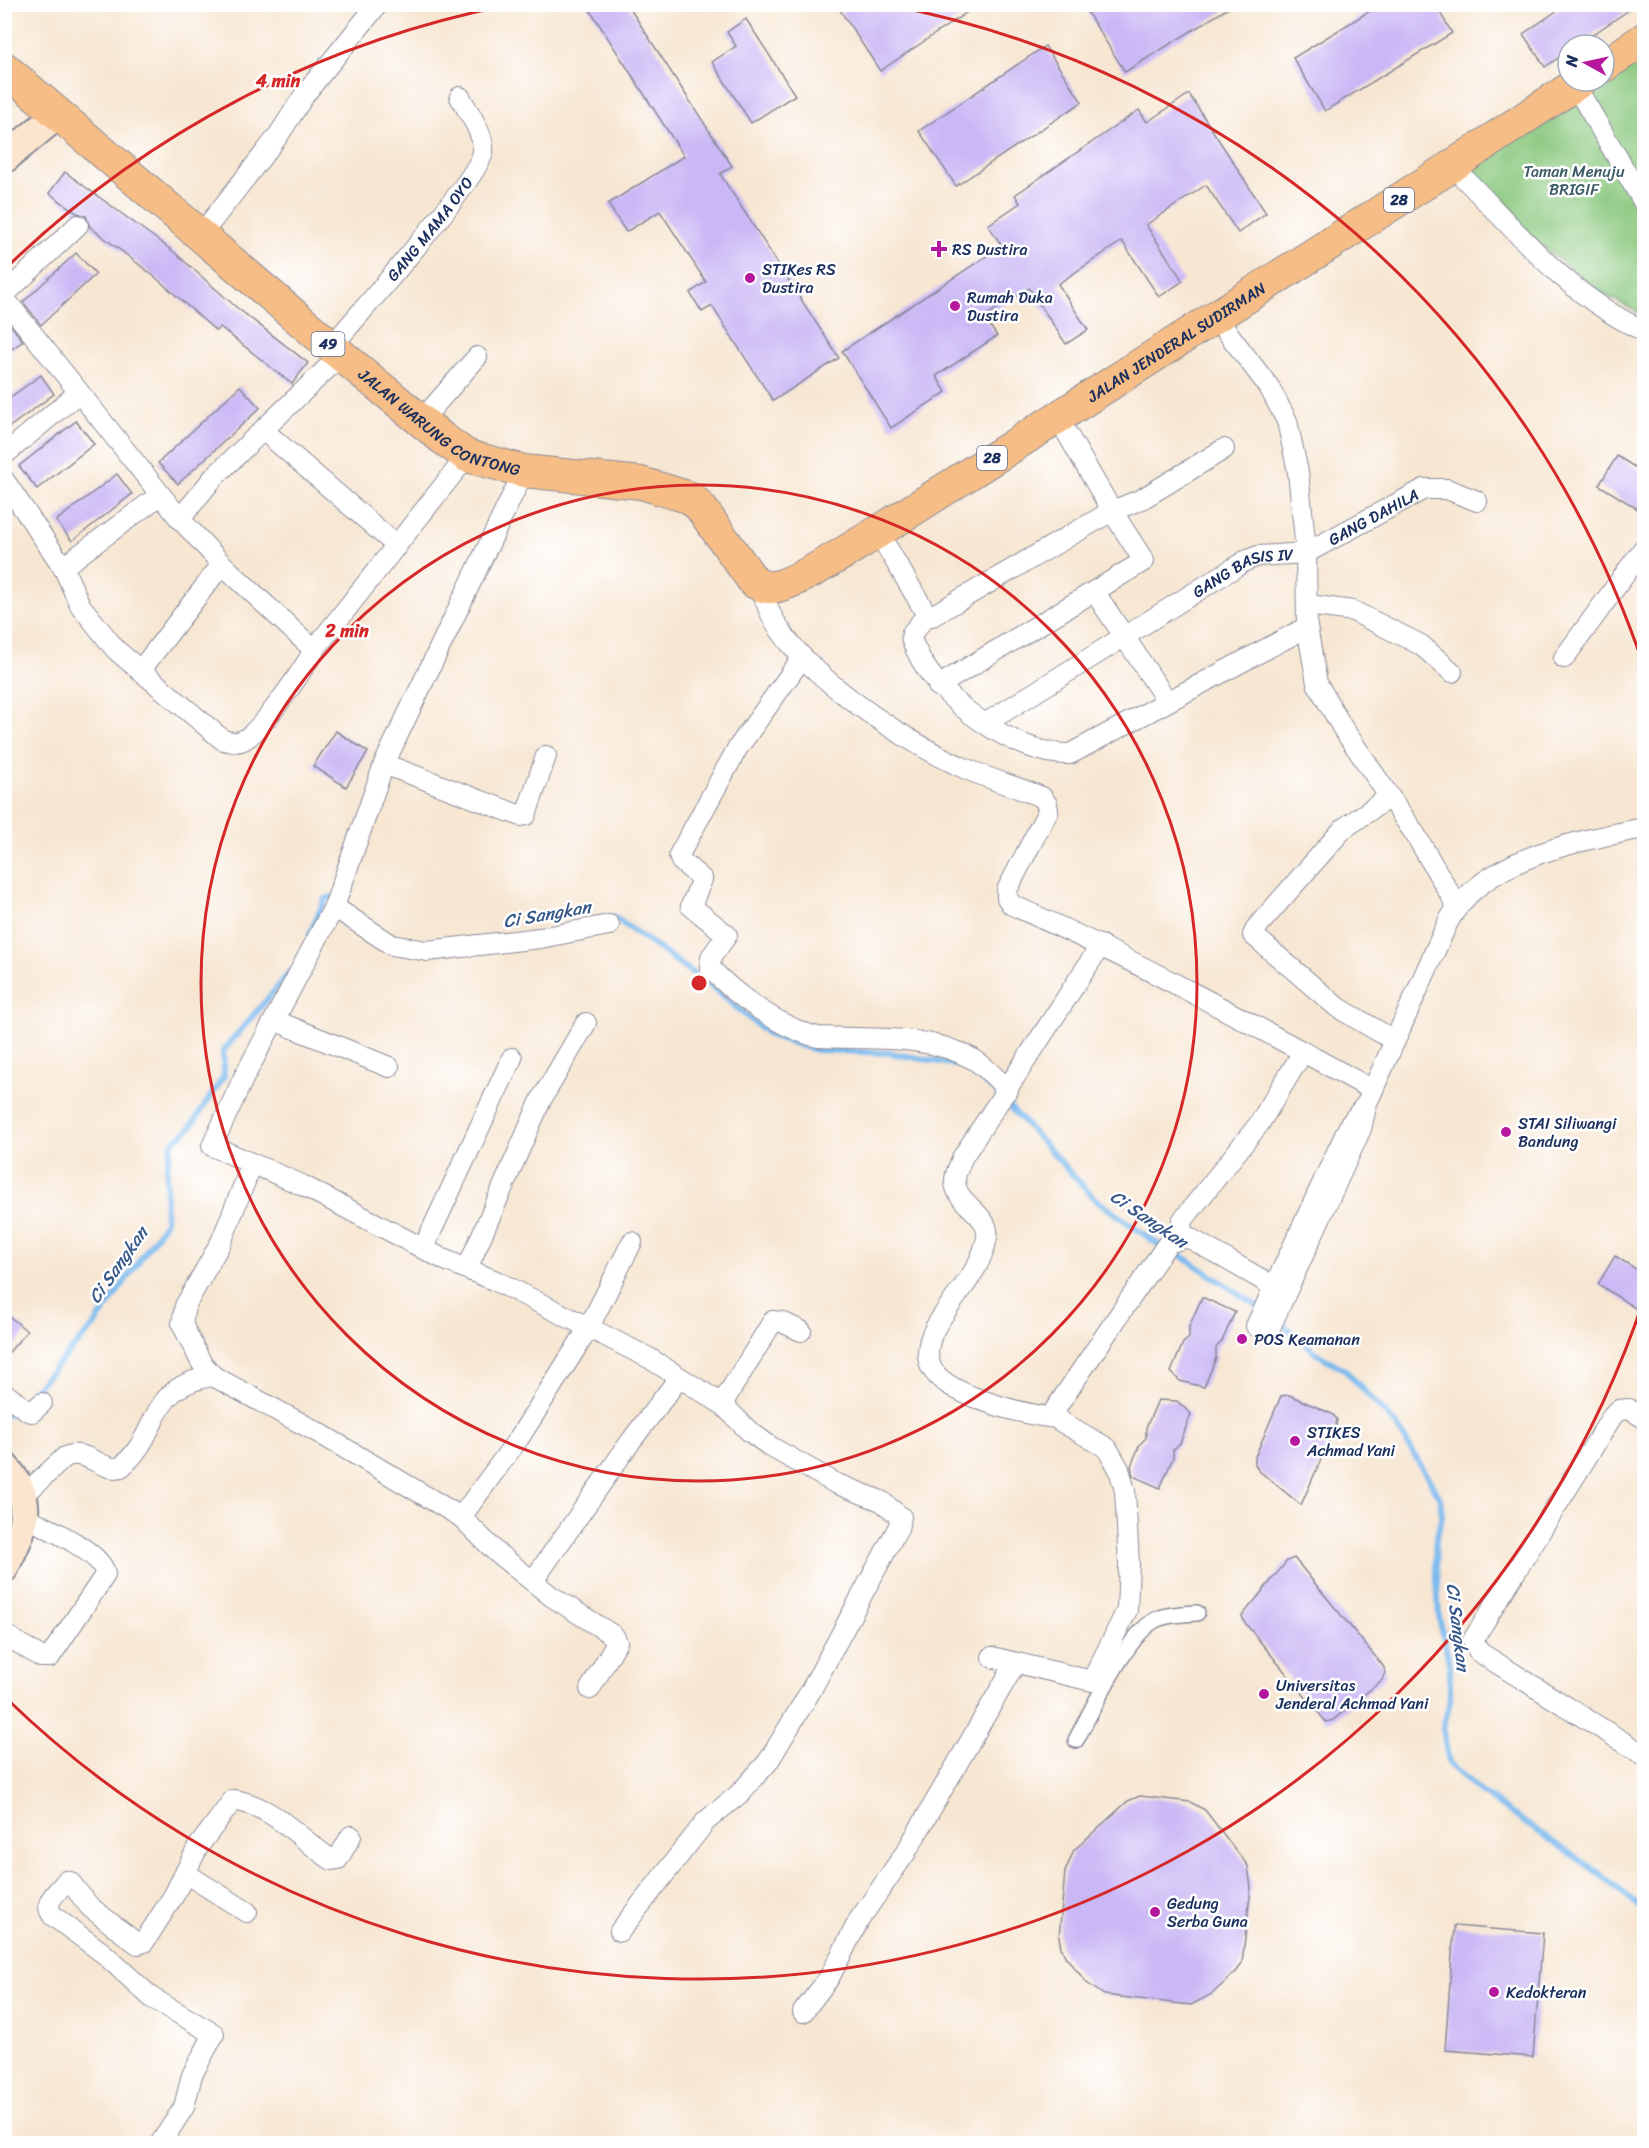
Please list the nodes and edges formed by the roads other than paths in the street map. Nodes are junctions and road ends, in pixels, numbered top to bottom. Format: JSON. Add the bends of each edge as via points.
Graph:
{"nodes":[{"id":1,"x":378,"y":4,"type":"edge"},
{"id":2,"x":1644,"y":39,"type":"edge"},
{"id":3,"x":1616,"y":58,"type":"edge"},
{"id":4,"x":4,"y":68,"type":"edge"},
{"id":5,"x":1563,"y":93,"type":"edge"},
{"id":6,"x":1584,"y":93,"type":"edge"},
{"id":7,"x":460,"y":97,"type":"dead end"},
{"id":8,"x":57,"y":115,"type":"junction"},
{"id":9,"x":4,"y":159,"type":"edge"},
{"id":10,"x":1452,"y":166,"type":"junction"},
{"id":11,"x":1644,"y":203,"type":"edge"},
{"id":12,"x":78,"y":225,"type":"dead end"},
{"id":13,"x":200,"y":236,"type":"junction"},
{"id":14,"x":4,"y":297,"type":"edge"},
{"id":15,"x":1215,"y":316,"type":"junction"},
{"id":16,"x":1644,"y":331,"type":"edge"},
{"id":17,"x":336,"y":351,"type":"junction"},
{"id":18,"x":477,"y":357,"type":"dead end"},
{"id":19,"x":78,"y":393,"type":"junction"},
{"id":20,"x":1057,"y":416,"type":"junction"},
{"id":21,"x":421,"y":421,"type":"junction"},
{"id":22,"x":263,"y":430,"type":"junction"},
{"id":23,"x":1224,"y":448,"type":"dead end"},
{"id":24,"x":4,"y":455,"type":"edge"},
{"id":25,"x":467,"y":456,"type":"junction"},
{"id":26,"x":524,"y":471,"type":"junction"},
{"id":27,"x":6,"y":485,"type":"edge"},
{"id":28,"x":160,"y":495,"type":"junction"},
{"id":29,"x":1478,"y":501,"type":"dead end"},
{"id":30,"x":1112,"y":511,"type":"junction"},
{"id":31,"x":180,"y":519,"type":"junction"},
{"id":32,"x":878,"y":532,"type":"junction"},
{"id":33,"x":397,"y":546,"type":"junction"},
{"id":34,"x":1644,"y":548,"type":"edge"},
{"id":35,"x":1306,"y":553,"type":"junction"},
{"id":36,"x":222,"y":564,"type":"junction"},
{"id":37,"x":63,"y":567,"type":"junction"},
{"id":38,"x":763,"y":587,"type":"junction"},
{"id":39,"x":1094,"y":591,"type":"junction"},
{"id":40,"x":1308,"y":605,"type":"junction"},
{"id":41,"x":927,"y":615,"type":"junction"},
{"id":42,"x":1307,"y":627,"type":"junction"},
{"id":43,"x":1125,"y":636,"type":"junction"},
{"id":44,"x":314,"y":650,"type":"junction"},
{"id":45,"x":802,"y":658,"type":"junction"},
{"id":46,"x":1564,"y":658,"type":"dead end"},
{"id":47,"x":140,"y":670,"type":"junction"},
{"id":48,"x":1452,"y":672,"type":"dead end"},
{"id":49,"x":938,"y":686,"type":"junction"},
{"id":50,"x":1167,"y":701,"type":"junction"},
{"id":51,"x":986,"y":723,"type":"junction"},
{"id":52,"x":546,"y":756,"type":"dead end"},
{"id":53,"x":384,"y":764,"type":"junction"},
{"id":54,"x":1389,"y":797,"type":"junction"},
{"id":55,"x":1644,"y":828,"type":"edge"},
{"id":56,"x":1457,"y":906,"type":"junction"},
{"id":57,"x":334,"y":907,"type":"junction"},
{"id":58,"x":609,"y":925,"type":"dead end"},
{"id":59,"x":1101,"y":945,"type":"junction"},
{"id":60,"x":276,"y":1021,"type":"junction"},
{"id":61,"x":586,"y":1023,"type":"dead end"},
{"id":62,"x":1395,"y":1041,"type":"junction"},
{"id":63,"x":1303,"y":1052,"type":"junction"},
{"id":64,"x":512,"y":1059,"type":"dead end"},
{"id":65,"x":390,"y":1067,"type":"dead end"},
{"id":66,"x":1004,"y":1096,"type":"junction"},
{"id":67,"x":1370,"y":1096,"type":"junction"},
{"id":68,"x":252,"y":1164,"type":"junction"},
{"id":69,"x":632,"y":1242,"type":"dead end"},
{"id":70,"x":1170,"y":1244,"type":"junction"},
{"id":71,"x":423,"y":1249,"type":"junction"},
{"id":72,"x":467,"y":1269,"type":"junction"},
{"id":73,"x":1279,"y":1293,"type":"junction"},
{"id":74,"x":1264,"y":1326,"type":"dead end"},
{"id":75,"x":588,"y":1329,"type":"junction"},
{"id":76,"x":801,"y":1331,"type":"dead end"},
{"id":77,"x":213,"y":1376,"type":"junction"},
{"id":78,"x":679,"y":1378,"type":"junction"},
{"id":79,"x":8,"y":1396,"type":"edge"},
{"id":80,"x":722,"y":1404,"type":"junction"},
{"id":81,"x":35,"y":1407,"type":"dead end"},
{"id":82,"x":1056,"y":1418,"type":"junction"},
{"id":83,"x":1644,"y":1418,"type":"edge"},
{"id":84,"x":4,"y":1466,"type":"edge"},
{"id":85,"x":24,"y":1507,"type":"junction"},
{"id":86,"x":461,"y":1517,"type":"junction"},
{"id":87,"x":4,"y":1568,"type":"edge"},
{"id":88,"x":533,"y":1581,"type":"junction"},
{"id":89,"x":1197,"y":1613,"type":"dead end"},
{"id":90,"x":4,"y":1634,"type":"edge"},
{"id":91,"x":992,"y":1657,"type":"dead end"},
{"id":92,"x":1015,"y":1664,"type":"junction"},
{"id":93,"x":590,"y":1689,"type":"dead end"},
{"id":94,"x":1076,"y":1740,"type":"dead end"},
{"id":95,"x":1644,"y":1755,"type":"edge"},
{"id":96,"x":351,"y":1836,"type":"dead end"},
{"id":97,"x":185,"y":1873,"type":"junction"},
{"id":98,"x":247,"y":1912,"type":"dead end"},
{"id":99,"x":620,"y":1931,"type":"dead end"},
{"id":100,"x":803,"y":2012,"type":"dead end"},
{"id":101,"x":160,"y":2144,"type":"edge"}],
"edges":[{"from":1,"to":13,"type":"street","via":[[305,94],[278,136]]},
{"from":2,"to":3,"type":"main road"},
{"from":4,"to":8,"type":"main road","name":"JALAN WARUNG CONTONG","number":"49"},
{"from":5,"to":10,"type":"main road","name":"JALAN JENDERAL SUDIRMAN","number":"28"},
{"from":6,"to":11,"type":"street"},
{"from":7,"to":17,"type":"street","name":"GANG MAMA OYO","via":[[483,147],[480,161]]},
{"from":8,"to":9,"type":"main road"},
{"from":8,"to":13,"type":"main road","name":"JALAN WARUNG CONTONG","number":"49"},
{"from":10,"to":15,"type":"main road","name":"JALAN JENDERAL SUDIRMAN","number":"28"},
{"from":10,"to":16,"type":"street","via":[[1520,240],[1572,285],[1612,317]]},
{"from":12,"to":14,"type":"street"},
{"from":13,"to":17,"type":"main road","name":"JALAN WARUNG CONTONG","number":"49"},
{"from":14,"to":19,"type":"street"},
{"from":15,"to":20,"type":"main road","name":"JALAN JENDERAL SUDIRMAN","number":"28"},
{"from":15,"to":35,"type":"street","via":[[1269,387],[1287,421],[1298,472]]},
{"from":17,"to":21,"type":"main road","name":"JALAN WARUNG CONTONG","number":"49"},
{"from":17,"to":22,"type":"street","name":"GANG MAMA OYO"},
{"from":18,"to":21,"type":"street"},
{"from":19,"to":24,"type":"street"},
{"from":19,"to":28,"type":"street"},
{"from":20,"to":30,"type":"street"},
{"from":20,"to":32,"type":"main road","name":"JALAN JENDERAL SUDIRMAN","number":"28"},
{"from":21,"to":25,"type":"main road","name":"JALAN WARUNG CONTONG","number":"49"},
{"from":22,"to":31,"type":"street","name":"GANG MAMA OYO","via":[[214,477]]},
{"from":22,"to":33,"type":"street"},
{"from":23,"to":30,"type":"street","via":[[1142,499]]},
{"from":25,"to":26,"type":"main road","name":"JALAN WARUNG CONTONG","number":"49"},
{"from":25,"to":33,"type":"street"},
{"from":26,"to":38,"type":"main road","name":"JALAN WARUNG CONTONG","number":"49","via":[[650,486],[691,498],[754,582]]},
{"from":26,"to":53,"type":"street"},
{"from":27,"to":37,"type":"street"},
{"from":28,"to":31,"type":"street"},
{"from":28,"to":37,"type":"street"},
{"from":29,"to":35,"type":"street","name":"GANG DAHILA","via":[[1447,489],[1424,489]]},
{"from":30,"to":39,"type":"street","via":[[1144,561]]},
{"from":30,"to":41,"type":"street","via":[[932,616]]},
{"from":31,"to":36,"type":"street"},
{"from":32,"to":38,"type":"main road","name":"JALAN JENDERAL SUDIRMAN","number":"28","via":[[786,583]]},
{"from":32,"to":41,"type":"street"},
{"from":33,"to":44,"type":"street"},
{"from":34,"to":46,"type":"street"},
{"from":35,"to":40,"type":"street"},
{"from":35,"to":43,"type":"street","name":"GANG BASIS IV","via":[[1251,558]]},
{"from":36,"to":44,"type":"street"},
{"from":36,"to":47,"type":"street"},
{"from":37,"to":47,"type":"street","via":[[80,606],[116,650]]},
{"from":38,"to":45,"type":"street","via":[[773,619]]},
{"from":39,"to":43,"type":"street"},
{"from":39,"to":49,"type":"street"},
{"from":40,"to":42,"type":"street"},
{"from":40,"to":48,"type":"street","via":[[1353,611],[1421,645]]},
{"from":41,"to":49,"type":"street","via":[[911,638]]},
{"from":42,"to":50,"type":"street"},
{"from":42,"to":54,"type":"street","via":[[1317,683]]},
{"from":43,"to":50,"type":"street"},
{"from":43,"to":51,"type":"street","name":"GANG BASIS IV"},
{"from":44,"to":47,"type":"street","via":[[279,702],[241,741],[223,740]]},
{"from":45,"to":59,"type":"street","via":[[831,685],[918,743],[964,768],[1042,796],[1048,811],[1007,890],[1007,898],[1012,905]]},
{"from":45,"to":66,"type":"street","via":[[737,749],[679,855],[702,879],[691,906],[726,934],[711,957],[710,968],[764,1012],[805,1034],[931,1045],[972,1059]]},
{"from":49,"to":51,"type":"street"},
{"from":50,"to":51,"type":"street","via":[[1070,754],[1034,749]]},
{"from":52,"to":53,"type":"street","via":[[526,814],[521,816]]},
{"from":53,"to":57,"type":"street"},
{"from":54,"to":56,"type":"street"},
{"from":54,"to":62,"type":"street","via":[[1343,829],[1253,933],[1258,942],[1337,1007]]},
{"from":55,"to":56,"type":"street","via":[[1523,859],[1475,887]]},
{"from":56,"to":62,"type":"street"},
{"from":57,"to":58,"type":"street","via":[[392,945],[427,951],[540,938]]},
{"from":57,"to":60,"type":"street"},
{"from":59,"to":63,"type":"street"},
{"from":59,"to":66,"type":"street"},
{"from":60,"to":65,"type":"street"},
{"from":60,"to":68,"type":"street","via":[[212,1146]]},
{"from":61,"to":72,"type":"street","via":[[541,1100]]},
{"from":62,"to":67,"type":"street"},
{"from":63,"to":67,"type":"street"},
{"from":63,"to":70,"type":"street","via":[[1259,1124],[1182,1221]]},
{"from":64,"to":71,"type":"street"},
{"from":66,"to":82,"type":"street","via":[[962,1158],[955,1178],[956,1192],[985,1223],[986,1243],[962,1291],[935,1327],[927,1353],[936,1375],[955,1388],[1004,1407]]},
{"from":67,"to":73,"type":"street","via":[[1361,1130],[1320,1204]]},
{"from":68,"to":71,"type":"street","via":[[302,1185]]},
{"from":68,"to":77,"type":"street","via":[[221,1242],[185,1306],[182,1324],[201,1362]]},
{"from":69,"to":75,"type":"street"},
{"from":70,"to":73,"type":"street","via":[[1196,1241]]},
{"from":70,"to":82,"type":"street","via":[[1055,1407]]},
{"from":71,"to":72,"type":"street"},
{"from":72,"to":75,"type":"street"},
{"from":73,"to":74,"type":"street"},
{"from":75,"to":78,"type":"street","via":[[649,1358]]},
{"from":75,"to":86,"type":"street","via":[[519,1438]]},
{"from":76,"to":80,"type":"street","via":[[773,1322]]},
{"from":77,"to":85,"type":"street","via":[[172,1390],[121,1467],[114,1468],[82,1454],[65,1457]]},
{"from":77,"to":86,"type":"street"},
{"from":78,"to":80,"type":"street"},
{"from":78,"to":88,"type":"street"},
{"from":79,"to":81,"type":"street"},
{"from":80,"to":99,"type":"street","via":[[771,1447],[835,1483],[881,1501],[901,1519],[810,1692],[768,1762],[739,1794],[706,1821]]},
{"from":82,"to":92,"type":"street","via":[[1107,1448],[1119,1469],[1125,1491],[1129,1564],[1126,1610],[1092,1681]]},
{"from":83,"to":95,"type":"street","via":[[1629,1409],[1613,1415],[1473,1640],[1479,1652]]},
{"from":84,"to":85,"type":"main road","via":[[14,1476]]},
{"from":85,"to":87,"type":"main road"},
{"from":85,"to":90,"type":"street","via":[[101,1562],[105,1575],[50,1657],[41,1656]]},
{"from":86,"to":88,"type":"street"},
{"from":88,"to":93,"type":"street","via":[[614,1636],[617,1642]]},
{"from":89,"to":94,"type":"street","via":[[1160,1618],[1142,1628],[1109,1678]]},
{"from":91,"to":92,"type":"street"},
{"from":92,"to":100,"type":"street","via":[[906,1852],[859,1920],[829,1978]]},
{"from":96,"to":97,"type":"street","via":[[338,1859],[332,1860],[267,1811],[243,1800],[232,1800],[198,1847]]},
{"from":97,"to":98,"type":"street"},
{"from":97,"to":101,"type":"street","via":[[144,1942],[138,1944],[90,1907],[70,1882],[66,1881],[47,1907],[152,1998],[213,2034],[192,2075],[184,2106]]}]}
